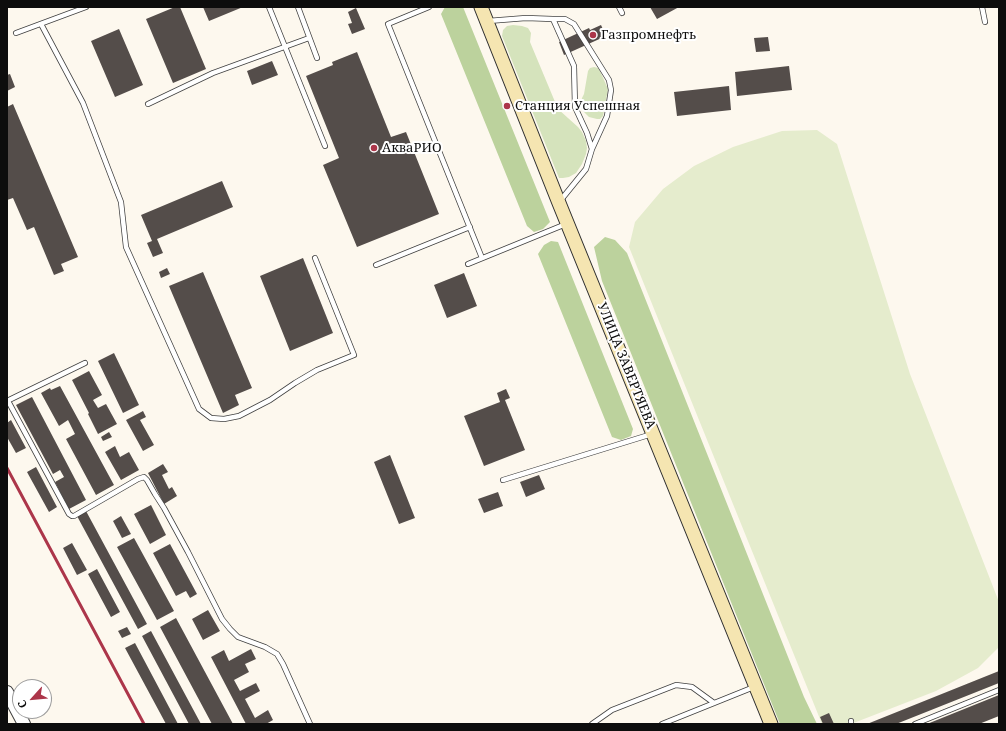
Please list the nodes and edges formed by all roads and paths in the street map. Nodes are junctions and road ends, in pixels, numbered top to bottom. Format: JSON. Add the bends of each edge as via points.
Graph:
{"nodes":[{"id":1,"x":86,"y":7,"type":"edge"},
{"id":2,"x":269,"y":7,"type":"edge"},
{"id":3,"x":298,"y":7,"type":"edge"},
{"id":4,"x":429,"y":7,"type":"edge"},
{"id":5,"x":481,"y":7,"type":"edge"},
{"id":6,"x":619,"y":7,"type":"edge"},
{"id":7,"x":982,"y":7,"type":"edge"},
{"id":8,"x":622,"y":13,"type":"dead end"},
{"id":9,"x":552,"y":19,"type":"junction"},
{"id":10,"x":487,"y":21,"type":"junction"},
{"id":11,"x":985,"y":22,"type":"dead end"},
{"id":12,"x":41,"y":24,"type":"junction"},
{"id":13,"x":16,"y":33,"type":"dead end"},
{"id":14,"x":309,"y":38,"type":"junction"},
{"id":15,"x":285,"y":47,"type":"junction"},
{"id":16,"x":317,"y":58,"type":"dead end"},
{"id":17,"x":148,"y":104,"type":"dead end"},
{"id":18,"x":325,"y":146,"type":"dead end"},
{"id":19,"x":592,"y":149,"type":"junction"},
{"id":20,"x":559,"y":202,"type":"junction"},
{"id":21,"x":568,"y":223,"type":"junction"},
{"id":22,"x":470,"y":227,"type":"junction"},
{"id":23,"x":315,"y":258,"type":"dead end"},
{"id":24,"x":482,"y":258,"type":"junction"},
{"id":25,"x":468,"y":264,"type":"dead end"},
{"id":26,"x":376,"y":265,"type":"dead end"},
{"id":27,"x":85,"y":363,"type":"dead end"},
{"id":28,"x":8,"y":401,"type":"edge"},
{"id":29,"x":654,"y":434,"type":"junction"},
{"id":30,"x":503,"y":480,"type":"dead end"},
{"id":31,"x":756,"y":686,"type":"junction"},
{"id":32,"x":999,"y":690,"type":"edge"},
{"id":33,"x":7,"y":692,"type":"edge"},
{"id":34,"x":714,"y":703,"type":"junction"},
{"id":35,"x":24,"y":724,"type":"edge"},
{"id":36,"x":310,"y":724,"type":"edge"},
{"id":37,"x":592,"y":724,"type":"edge"},
{"id":38,"x":662,"y":724,"type":"edge"},
{"id":39,"x":771,"y":724,"type":"edge"},
{"id":40,"x":915,"y":724,"type":"edge"}],
"edges":[{"from":1,"to":12,"type":"lane"},
{"from":2,"to":15,"type":"lane"},
{"from":3,"to":14,"type":"lane"},
{"from":4,"to":22,"type":"lane","via":[[388,24]]},
{"from":5,"to":10,"type":"main road","name":"УЛИЦА ЗАВЕРТЯЕВА"},
{"from":6,"to":8,"type":"lane"},
{"from":7,"to":11,"type":"lane"},
{"from":9,"to":10,"type":"lane"},
{"from":9,"to":19,"type":"lane","via":[[574,66],[575,107]]},
{"from":9,"to":19,"type":"lane","via":[[565,19],[574,24],[609,80],[611,90],[607,116]]},
{"from":10,"to":20,"type":"main road","name":"УЛИЦА ЗАВЕРТЯЕВА"},
{"from":12,"to":13,"type":"lane"},
{"from":12,"to":23,"type":"lane","via":[[83,103],[121,202],[126,247],[199,409],[212,418],[239,416],[317,370],[354,355]]},
{"from":14,"to":15,"type":"lane"},
{"from":14,"to":16,"type":"lane"},
{"from":15,"to":17,"type":"lane","via":[[213,73]]},
{"from":15,"to":18,"type":"lane"},
{"from":19,"to":20,"type":"lane","via":[[586,169]]},
{"from":20,"to":21,"type":"main road","name":"УЛИЦА ЗАВЕРТЯЕВА"},
{"from":21,"to":24,"type":"lane"},
{"from":21,"to":29,"type":"main road","name":"УЛИЦА ЗАВЕРТЯЕВА"},
{"from":22,"to":24,"type":"lane"},
{"from":22,"to":26,"type":"lane"},
{"from":24,"to":25,"type":"lane"},
{"from":27,"to":28,"type":"lane"},
{"from":28,"to":36,"type":"lane","via":[[72,516],[138,479],[144,477],[147,480],[222,619],[238,637],[277,654]]},
{"from":29,"to":30,"type":"lane"},
{"from":29,"to":31,"type":"main road","name":"УЛИЦА ЗАВЕРТЯЕВА"},
{"from":31,"to":34,"type":"lane"},
{"from":31,"to":39,"type":"main road","name":"УЛИЦА ЗАВЕРТЯЕВА"},
{"from":32,"to":40,"type":"lane"},
{"from":33,"to":35,"type":"street"},
{"from":34,"to":37,"type":"lane","via":[[692,687],[676,685],[612,710]]},
{"from":34,"to":38,"type":"lane"}]}
